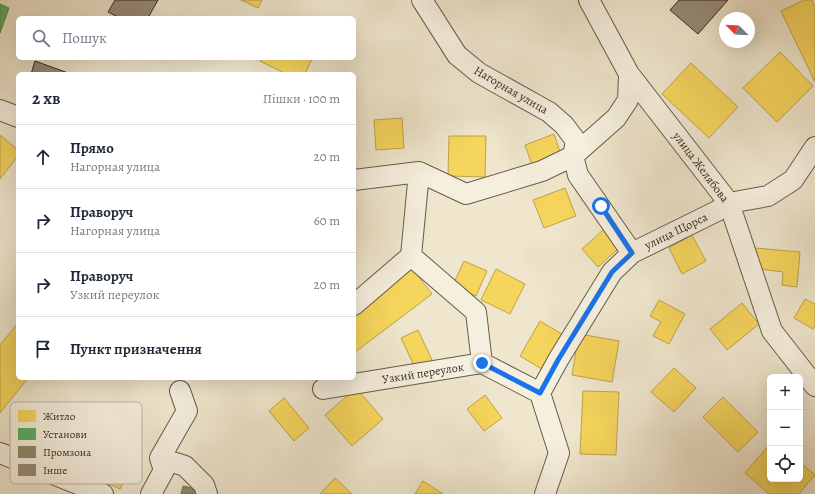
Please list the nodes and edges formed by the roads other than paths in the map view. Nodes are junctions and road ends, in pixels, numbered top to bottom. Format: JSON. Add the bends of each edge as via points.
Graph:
{"nodes":[{"id":1,"x":422,"y":0,"type":"edge"},
{"id":2,"x":589,"y":0,"type":"edge"},
{"id":3,"x":629,"y":74,"type":"junction"},
{"id":4,"x":0,"y":110,"type":"edge"},
{"id":5,"x":16,"y":116,"type":"edge"},
{"id":6,"x":815,"y":147,"type":"edge"},
{"id":7,"x":572,"y":156,"type":"junction"},
{"id":8,"x":419,"y":172,"type":"junction"},
{"id":9,"x":356,"y":180,"type":"edge"},
{"id":10,"x":729,"y":203,"type":"junction"},
{"id":11,"x":632,"y":253,"type":"junction"},
{"id":12,"x":412,"y":256,"type":"junction"},
{"id":13,"x":356,"y":303,"type":"edge"},
{"id":14,"x":482,"y":363,"type":"junction"},
{"id":15,"x":815,"y":386,"type":"edge"},
{"id":16,"x":323,"y":389,"type":"dead end"},
{"id":17,"x":180,"y":391,"type":"dead end"},
{"id":18,"x":540,"y":393,"type":"junction"},
{"id":19,"x":0,"y":453,"type":"edge"},
{"id":20,"x":10,"y":457,"type":"edge"},
{"id":21,"x":160,"y":458,"type":"junction"},
{"id":22,"x":75,"y":484,"type":"edge"},
{"id":23,"x":97,"y":493,"type":"edge"},
{"id":24,"x":151,"y":494,"type":"edge"},
{"id":25,"x":207,"y":494,"type":"edge"},
{"id":26,"x":545,"y":494,"type":"edge"}],
"edges":[{"from":1,"to":7,"type":"street","name":"Нагорная улица","via":[[457,55],[479,74],[549,112],[564,125],[576,141]]},
{"from":2,"to":3,"type":"street","name":"улица Желябова"},
{"from":3,"to":7,"type":"street","via":[[628,100],[616,118]]},
{"from":3,"to":10,"type":"street","name":"улица Желябова"},
{"from":4,"to":5,"type":"street"},
{"from":6,"to":10,"type":"street","name":"улица Щорса","via":[[793,180],[768,196]]},
{"from":7,"to":8,"type":"street","via":[[542,171],[466,194]]},
{"from":7,"to":11,"type":"street","name":"Нагорная улица","via":[[578,175]]},
{"from":8,"to":9,"type":"street"},
{"from":8,"to":12,"type":"street"},
{"from":10,"to":11,"type":"street","name":"улица Щорса"},
{"from":10,"to":15,"type":"street","name":"улица Желябова","via":[[772,331]]},
{"from":11,"to":18,"type":"street","via":[[612,272]]},
{"from":12,"to":13,"type":"street"},
{"from":12,"to":14,"type":"street","via":[[476,312]]},
{"from":14,"to":16,"type":"street","name":"Узкий переулок"},
{"from":14,"to":18,"type":"street"},
{"from":17,"to":21,"type":"street","via":[[187,411]]},
{"from":18,"to":26,"type":"street","via":[[559,453]]},
{"from":19,"to":20,"type":"street"},
{"from":21,"to":24,"type":"street","via":[[164,470]]},
{"from":21,"to":25,"type":"street","via":[[185,466],[204,485]]},
{"from":22,"to":23,"type":"street"}]}
